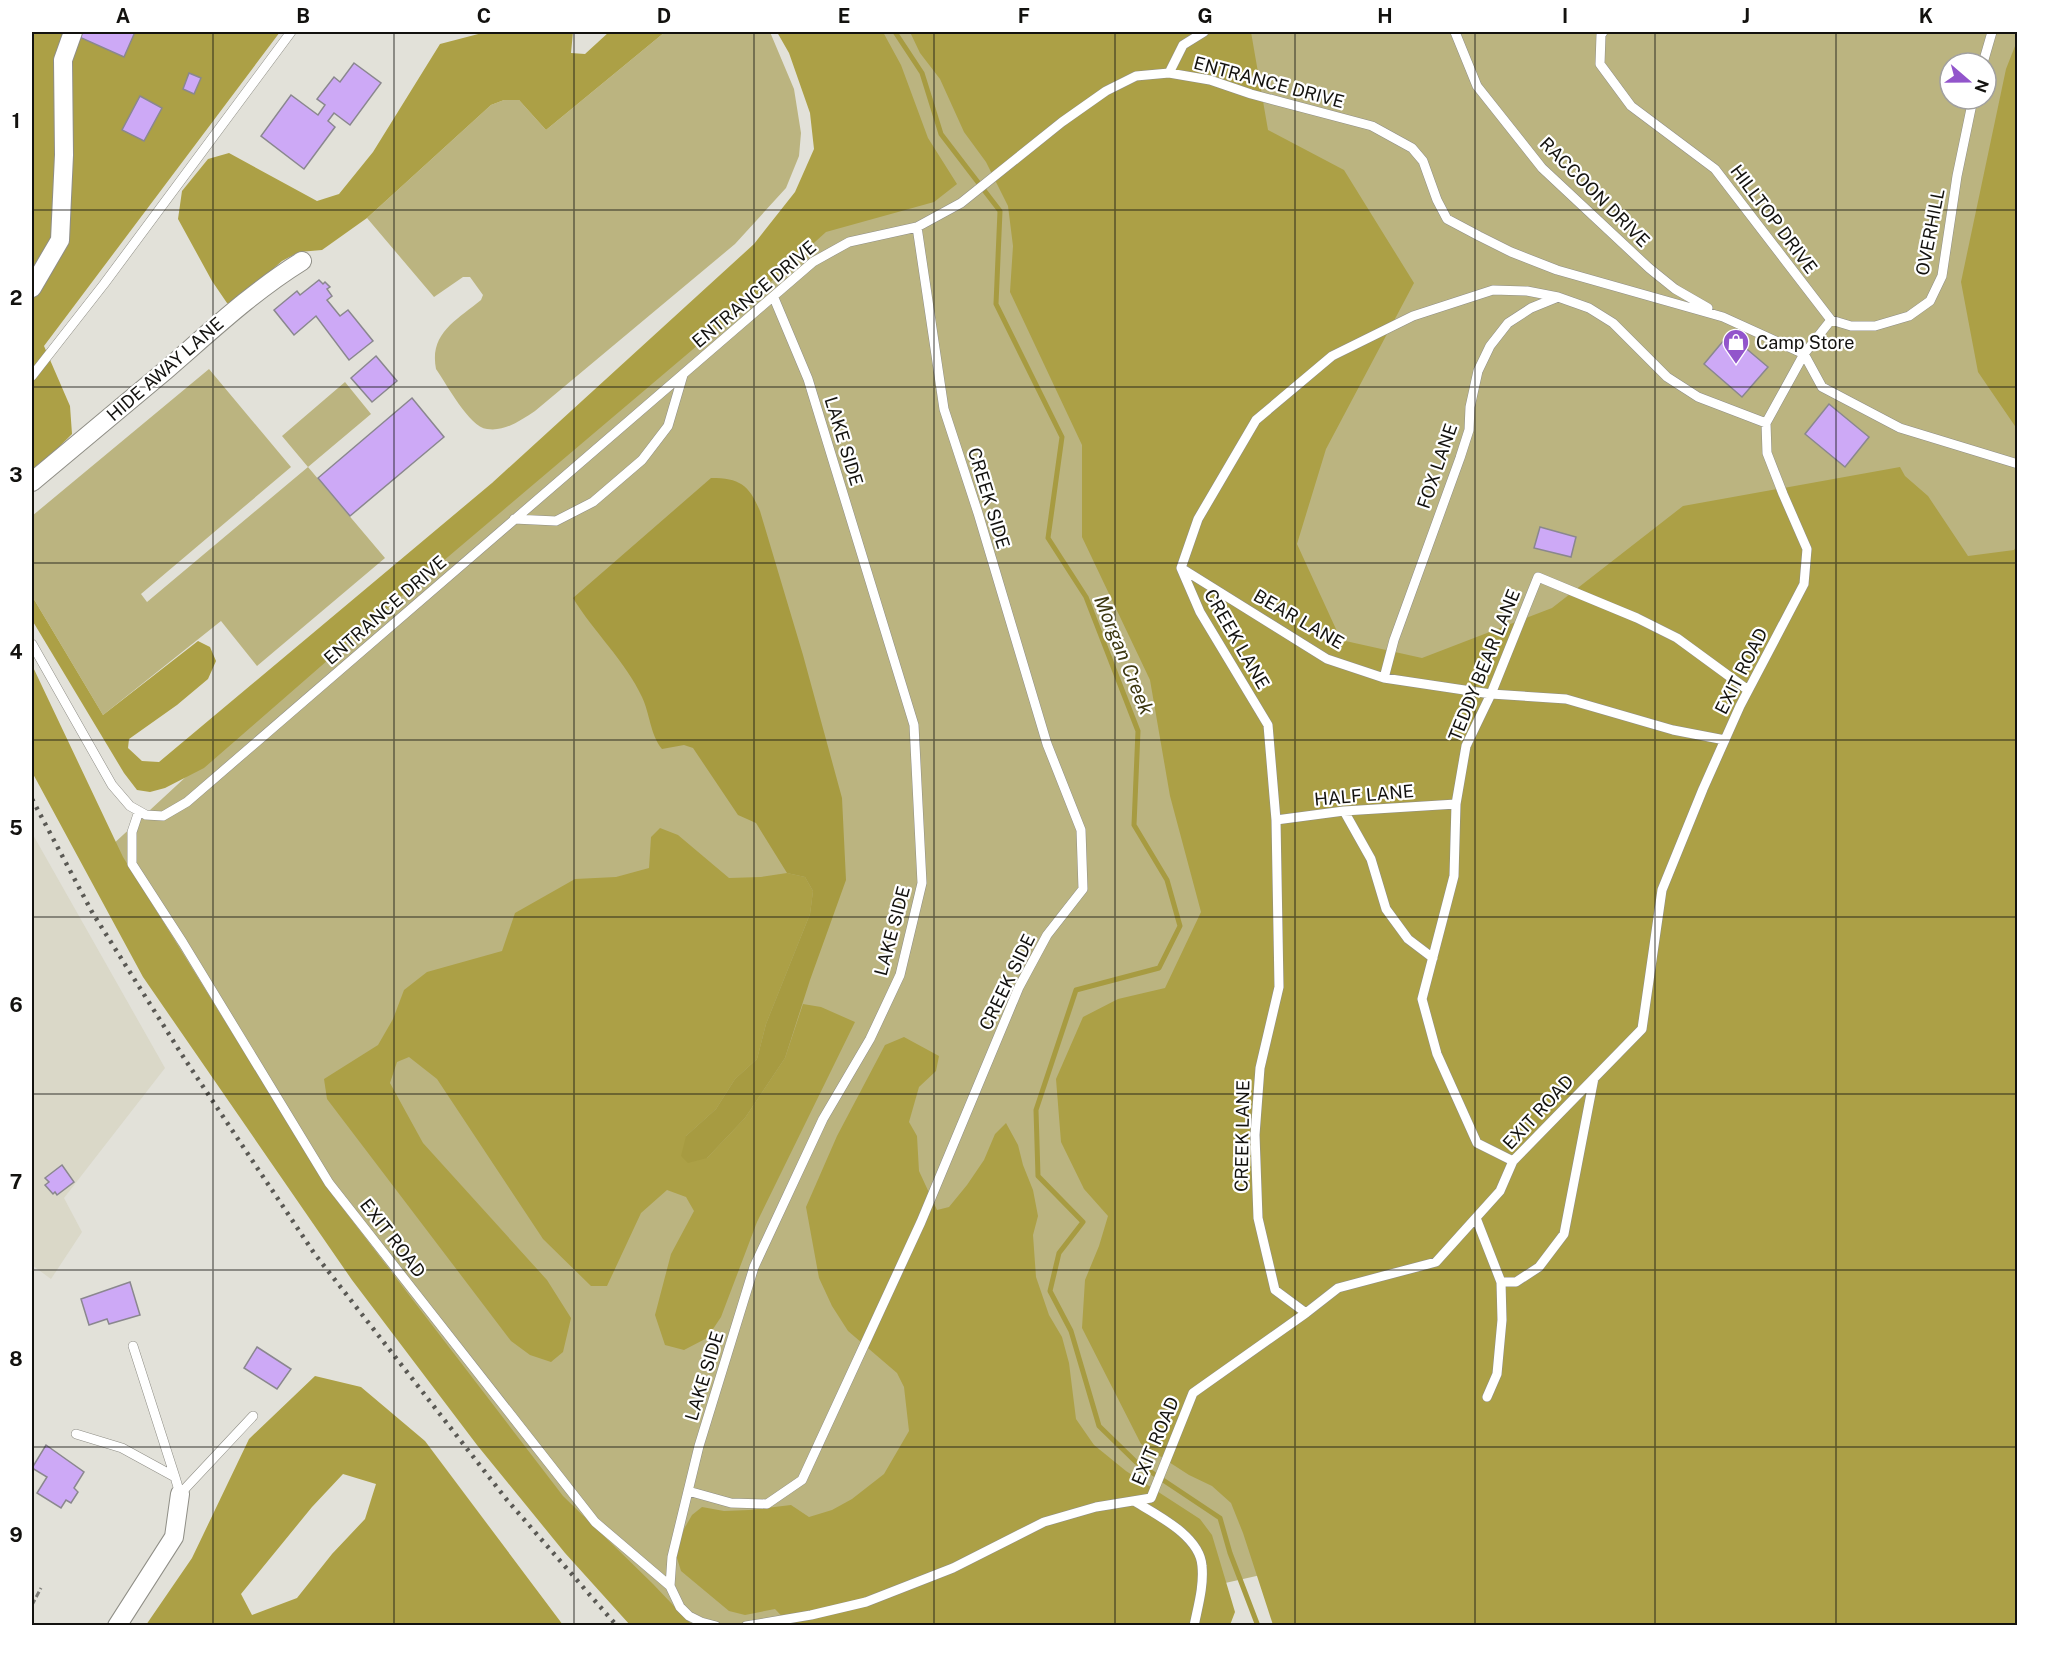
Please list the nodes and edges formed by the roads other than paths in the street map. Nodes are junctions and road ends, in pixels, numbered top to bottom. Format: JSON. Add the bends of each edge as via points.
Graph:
{"nodes":[{"id":1,"x":73,"y":32,"type":"edge"},
{"id":2,"x":291,"y":32,"type":"edge"},
{"id":3,"x":1204,"y":32,"type":"edge"},
{"id":4,"x":1455,"y":32,"type":"edge"},
{"id":5,"x":1603,"y":32,"type":"edge"},
{"id":6,"x":1992,"y":32,"type":"edge"},
{"id":7,"x":1986,"y":51,"type":"edge"},
{"id":8,"x":1169,"y":73,"type":"junction"},
{"id":9,"x":1971,"y":111,"type":"edge"},
{"id":10,"x":917,"y":227,"type":"junction"},
{"id":11,"x":302,"y":261,"type":"dead end"},
{"id":12,"x":32,"y":288,"type":"edge"},
{"id":13,"x":1558,"y":297,"type":"junction"},
{"id":14,"x":774,"y":298,"type":"junction"},
{"id":15,"x":1723,"y":317,"type":"junction"},
{"id":16,"x":1831,"y":321,"type":"junction"},
{"id":17,"x":1804,"y":354,"type":"junction"},
{"id":18,"x":683,"y":374,"type":"junction"},
{"id":19,"x":32,"y":376,"type":"edge"},
{"id":20,"x":1766,"y":423,"type":"junction"},
{"id":21,"x":2018,"y":464,"type":"edge"},
{"id":22,"x":32,"y":482,"type":"edge"},
{"id":23,"x":514,"y":519,"type":"junction"},
{"id":24,"x":1181,"y":568,"type":"junction"},
{"id":25,"x":32,"y":644,"type":"edge"},
{"id":26,"x":1384,"y":678,"type":"junction"},
{"id":27,"x":1748,"y":690,"type":"junction"},
{"id":28,"x":1491,"y":694,"type":"junction"},
{"id":29,"x":1725,"y":740,"type":"junction"},
{"id":30,"x":1456,"y":804,"type":"junction"},
{"id":31,"x":139,"y":811,"type":"junction"},
{"id":32,"x":1344,"y":812,"type":"junction"},
{"id":33,"x":1276,"y":820,"type":"junction"},
{"id":34,"x":1432,"y":958,"type":"junction"},
{"id":35,"x":1594,"y":1078,"type":"junction"},
{"id":36,"x":1513,"y":1161,"type":"junction"},
{"id":37,"x":1476,"y":1218,"type":"junction"},
{"id":38,"x":1502,"y":1282,"type":"junction"},
{"id":39,"x":1306,"y":1313,"type":"junction"},
{"id":40,"x":133,"y":1346,"type":"dead end"},
{"id":41,"x":1487,"y":1397,"type":"dead end"},
{"id":42,"x":253,"y":1416,"type":"dead end"},
{"id":43,"x":76,"y":1434,"type":"dead end"},
{"id":44,"x":178,"y":1486,"type":"junction"},
{"id":45,"x":688,"y":1491,"type":"junction"},
{"id":46,"x":1134,"y":1501,"type":"junction"},
{"id":47,"x":670,"y":1586,"type":"junction"},
{"id":48,"x":117,"y":1626,"type":"edge"},
{"id":49,"x":716,"y":1626,"type":"edge"},
{"id":50,"x":746,"y":1626,"type":"edge"},
{"id":51,"x":1194,"y":1626,"type":"edge"}],
"edges":[{"from":1,"to":12,"type":"street","via":[[63,60],[60,240]]},
{"from":2,"to":19,"type":"lane"},
{"from":3,"to":8,"type":"lane","via":[[1183,45]]},
{"from":4,"to":15,"type":"lane","name":"RACCOON DRIVE","via":[[1478,86],[1542,168],[1649,268],[1675,289]]},
{"from":5,"to":16,"type":"lane","name":"HILLTOP DRIVE","via":[[1600,64],[1631,106],[1715,169]]},
{"from":6,"to":7,"type":"lane"},
{"from":8,"to":10,"type":"lane","name":"ENTRANCE DRIVE","via":[[1136,76],[1107,91],[961,203]]},
{"from":8,"to":15,"type":"lane","name":"ENTRANCE DRIVE","via":[[1210,80],[1371,126],[1412,148],[1423,161],[1448,219],[1511,252],[1557,270]]},
{"from":9,"to":16,"type":"lane","name":"OVERHILL","via":[[1942,276],[1930,301],[1909,316],[1875,326]]},
{"from":10,"to":14,"type":"lane","name":"ENTRANCE DRIVE","via":[[849,242],[813,262]]},
{"from":10,"to":45,"type":"lane","name":"CREEK SIDE","via":[[944,409],[1047,744],[1081,830],[1083,889],[1047,935],[1019,987],[921,1222],[801,1480],[767,1504],[731,1503]]},
{"from":11,"to":22,"type":"street","name":"HIDE AWAY LANE","via":[[275,277],[221,321]]},
{"from":13,"to":20,"type":"lane","via":[[1613,323],[1667,377],[1698,397]]},
{"from":13,"to":24,"type":"lane","via":[[1493,290],[1413,316],[1332,356],[1256,420],[1198,519]]},
{"from":13,"to":26,"type":"lane","name":"FOX LANE","via":[[1509,323],[1490,346],[1478,371],[1469,430]]},
{"from":14,"to":18,"type":"lane","name":"ENTRANCE DRIVE"},
{"from":14,"to":45,"type":"lane","name":"LAKE SIDE","via":[[808,379],[914,725],[922,883],[900,975],[870,1039],[823,1119],[754,1267]]},
{"from":15,"to":17,"type":"lane","name":"ENTRANCE DRIVE"},
{"from":16,"to":17,"type":"lane"},
{"from":17,"to":20,"type":"lane"},
{"from":17,"to":21,"type":"lane","via":[[1822,387],[1900,428]]},
{"from":18,"to":23,"type":"lane","name":"ENTRANCE DRIVE"},
{"from":18,"to":23,"type":"lane","via":[[668,426],[642,460],[593,502],[556,521]]},
{"from":20,"to":27,"type":"lane","name":"EXIT ROAD","via":[[1767,453],[1807,549],[1804,584]]},
{"from":23,"to":31,"type":"lane","name":"ENTRANCE DRIVE","via":[[188,802],[163,816]]},
{"from":24,"to":26,"type":"lane","name":"BEAR LANE","via":[[1327,659]]},
{"from":24,"to":33,"type":"lane","name":"CREEK LANE","via":[[1200,612],[1268,725]]},
{"from":25,"to":31,"type":"lane","via":[[111,785]]},
{"from":26,"to":28,"type":"lane","name":"BEAR LANE"},
{"from":27,"to":28,"type":"lane","name":"TEDDY BEAR LANE","via":[[1677,638],[1538,578]]},
{"from":27,"to":29,"type":"lane","name":"EXIT ROAD"},
{"from":28,"to":29,"type":"lane","name":"BEAR LANE","via":[[1566,699],[1673,730]]},
{"from":28,"to":30,"type":"lane","name":"TEDDY BEAR LANE","via":[[1466,746]]},
{"from":29,"to":35,"type":"lane","name":"EXIT ROAD","via":[[1662,890],[1642,1029]]},
{"from":30,"to":32,"type":"lane","name":"HALF LANE"},
{"from":30,"to":34,"type":"lane","name":"TEDDY BEAR LANE","via":[[1454,876]]},
{"from":31,"to":47,"type":"lane","name":"EXIT ROAD","via":[[132,832],[132,864],[329,1183],[595,1522]]},
{"from":32,"to":33,"type":"lane","name":"HALF LANE"},
{"from":32,"to":34,"type":"lane","via":[[1371,859],[1386,909],[1408,939]]},
{"from":33,"to":39,"type":"lane","name":"CREEK LANE","via":[[1279,987],[1260,1068],[1255,1135],[1258,1218],[1275,1290]]},
{"from":34,"to":36,"type":"lane","name":"TEDDY BEAR LANE","via":[[1422,999],[1437,1054],[1477,1143]]},
{"from":35,"to":36,"type":"lane","name":"EXIT ROAD"},
{"from":35,"to":38,"type":"lane","via":[[1564,1234],[1539,1267],[1515,1282]]},
{"from":36,"to":37,"type":"lane","name":"EXIT ROAD","via":[[1500,1191]]},
{"from":37,"to":38,"type":"lane"},
{"from":37,"to":39,"type":"lane","name":"EXIT ROAD","via":[[1436,1262],[1338,1288]]},
{"from":38,"to":41,"type":"lane","via":[[1497,1374]]},
{"from":39,"to":46,"type":"lane","name":"EXIT ROAD","via":[[1193,1393],[1151,1498]]},
{"from":40,"to":44,"type":"lane"},
{"from":42,"to":44,"type":"lane"},
{"from":43,"to":44,"type":"lane","via":[[122,1448]]},
{"from":44,"to":48,"type":"street","via":[[174,1537]]},
{"from":45,"to":47,"type":"lane","name":"LAKE SIDE","via":[[672,1557]]},
{"from":46,"to":50,"type":"lane","name":"EXIT ROAD","via":[[1044,1522],[953,1568],[867,1602]]},
{"from":46,"to":51,"type":"lane","via":[[1170,1523],[1198,1551],[1203,1565]]},
{"from":47,"to":49,"type":"lane","name":"EXIT ROAD","via":[[689,1616]]}]}
